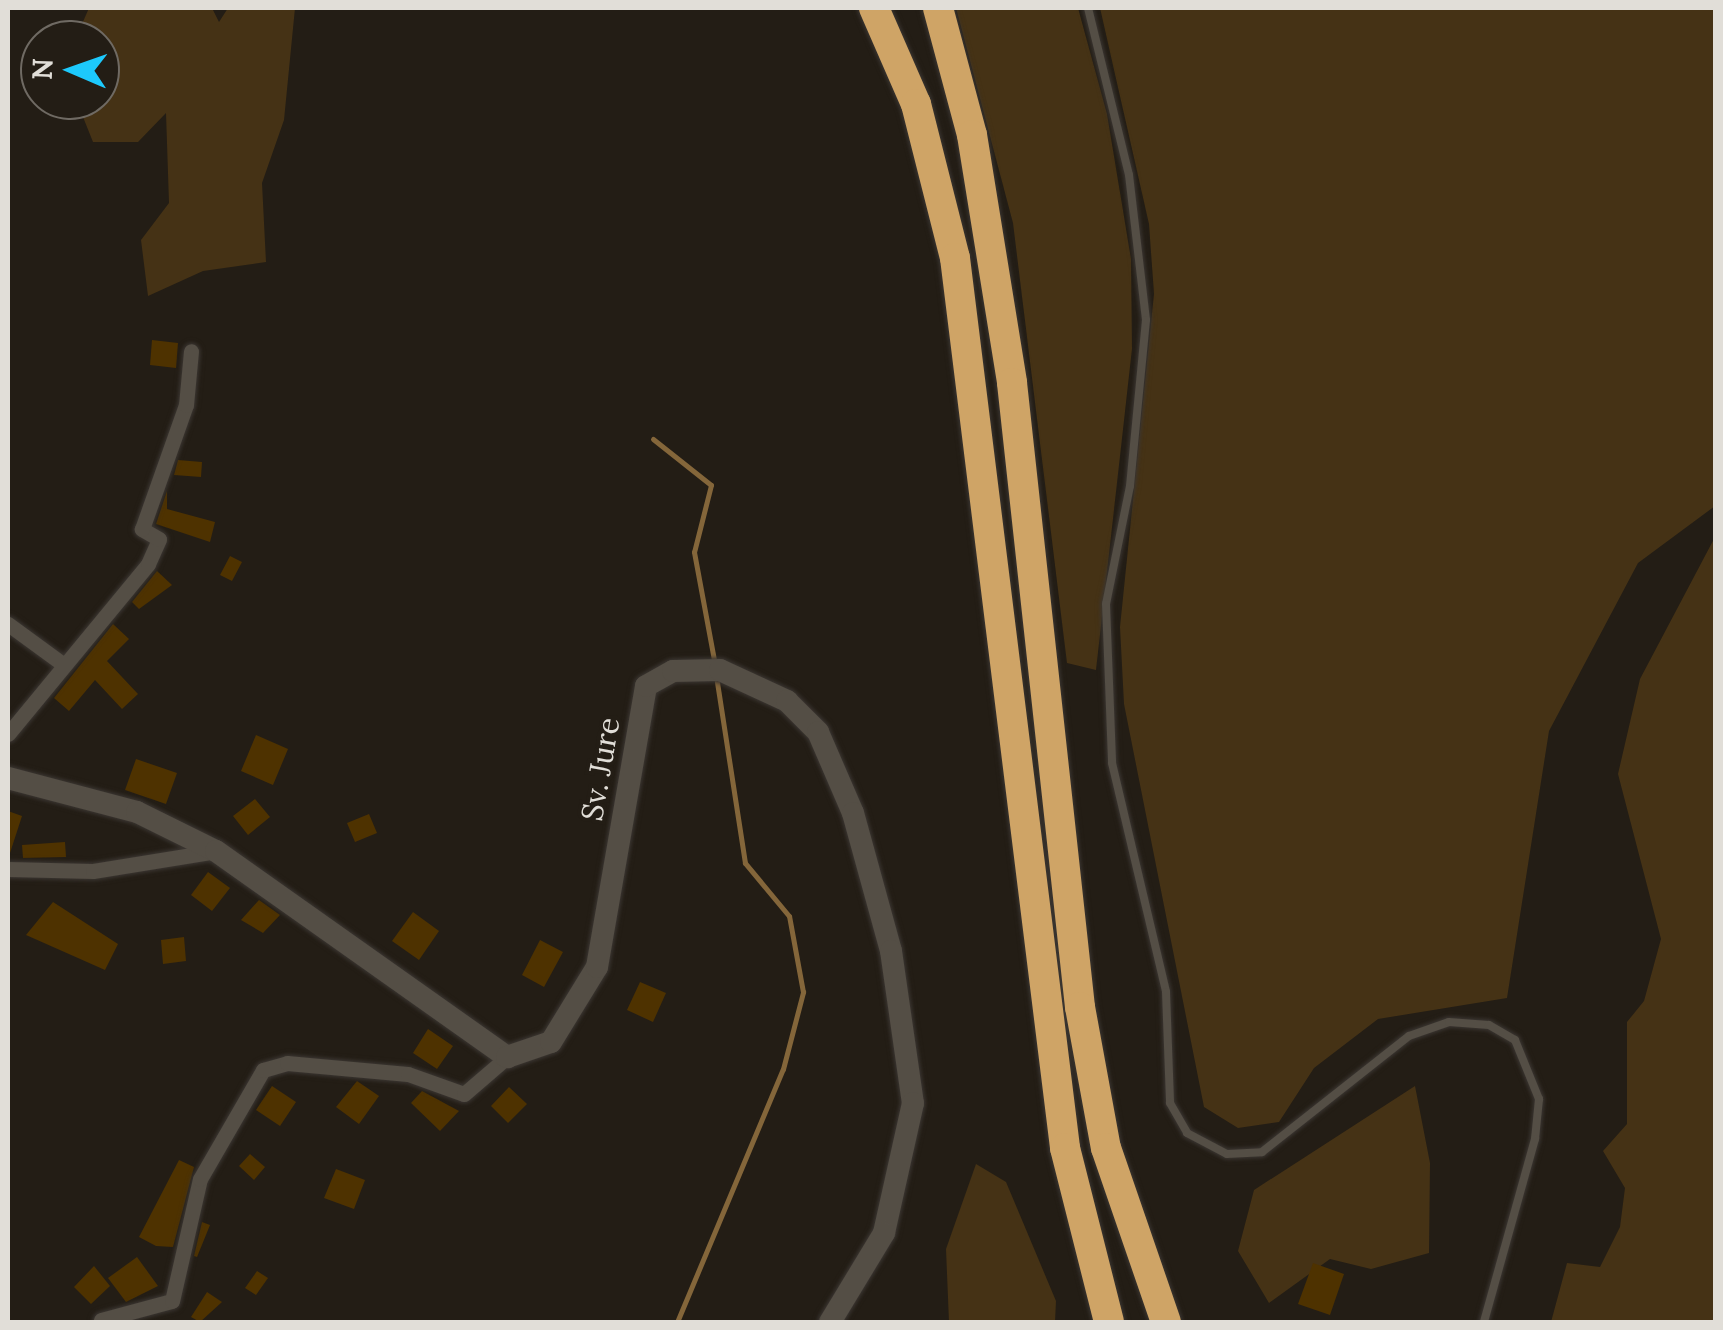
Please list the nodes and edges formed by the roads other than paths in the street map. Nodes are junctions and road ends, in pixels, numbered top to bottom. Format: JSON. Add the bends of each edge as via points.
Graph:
{"nodes":[{"id":1,"x":874,"y":8,"type":"edge"},
{"id":2,"x":938,"y":8,"type":"edge"},
{"id":3,"x":1088,"y":8,"type":"edge"},
{"id":4,"x":191,"y":350,"type":"dead end"},
{"id":5,"x":8,"y":624,"type":"edge"},
{"id":6,"x":60,"y":662,"type":"junction"},
{"id":7,"x":8,"y":734,"type":"edge"},
{"id":8,"x":8,"y":778,"type":"edge"},
{"id":9,"x":216,"y":851,"type":"junction"},
{"id":10,"x":8,"y":869,"type":"edge"},
{"id":11,"x":507,"y":1057,"type":"junction"},
{"id":12,"x":100,"y":1320,"type":"dead end"},
{"id":13,"x":830,"y":1322,"type":"edge"},
{"id":14,"x":1109,"y":1322,"type":"edge"},
{"id":15,"x":1166,"y":1322,"type":"edge"},
{"id":16,"x":1484,"y":1322,"type":"edge"}],
"edges":[{"from":1,"to":14,"type":"highway","via":[[925,132],[955,258],[1065,1148]]},
{"from":2,"to":15,"type":"highway","via":[[972,134],[1012,384],[1080,1007],[1106,1148]]},
{"from":3,"to":16,"type":"lane","via":[[1129,175],[1146,320],[1130,486],[1106,604],[1112,763],[1166,992],[1170,1103],[1187,1133],[1226,1154],[1262,1152],[1302,1129],[1409,1036],[1449,1022],[1489,1025],[1515,1040],[1530,1062],[1536,1126]]},
{"from":4,"to":6,"type":"street","via":[[186,405],[142,529],[159,539]]},
{"from":5,"to":6,"type":"street"},
{"from":6,"to":7,"type":"street"},
{"from":8,"to":9,"type":"street","via":[[137,812]]},
{"from":9,"to":10,"type":"street","via":[[93,871]]},
{"from":9,"to":11,"type":"street"},
{"from":11,"to":12,"type":"street","via":[[464,1094],[408,1074],[287,1063],[263,1070],[200,1179],[172,1301]]},
{"from":11,"to":13,"type":"street","name":"Sv. Jure","via":[[551,1042],[597,966],[646,686],[672,671],[712,670],[787,701],[818,732],[854,813],[891,952],[913,1103],[884,1233]]}]}
